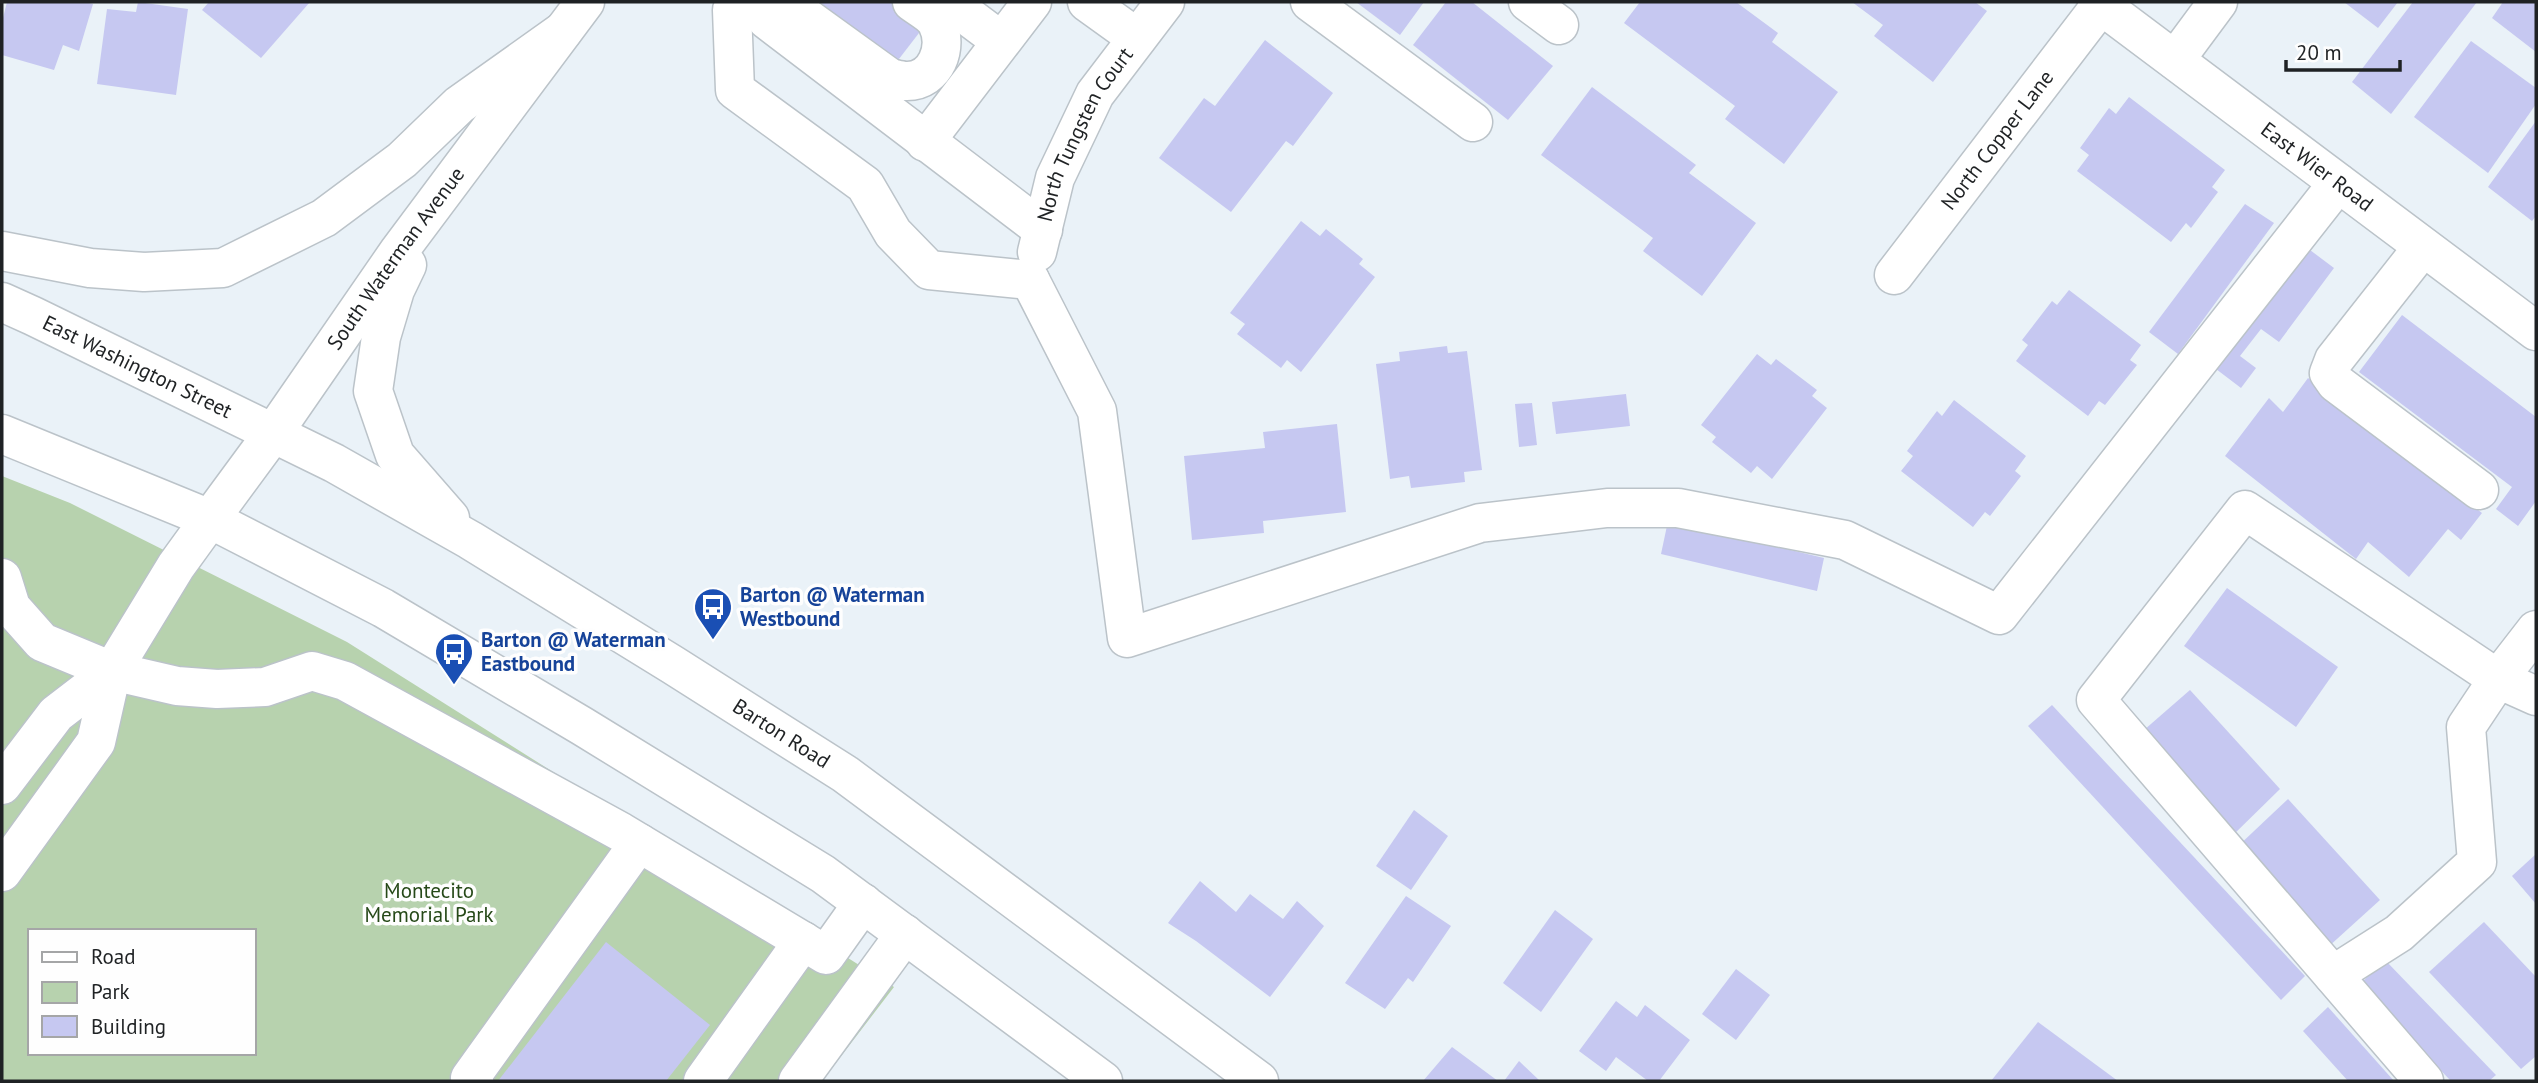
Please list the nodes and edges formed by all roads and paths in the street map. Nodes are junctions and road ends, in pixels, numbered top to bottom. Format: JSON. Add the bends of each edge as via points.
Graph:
{"nodes":[{"id":1,"x":738,"y":2,"type":"edge"},
{"id":2,"x":755,"y":2,"type":"edge"},
{"id":3,"x":784,"y":2,"type":"edge"},
{"id":4,"x":912,"y":2,"type":"edge"},
{"id":5,"x":949,"y":2,"type":"edge"},
{"id":6,"x":1032,"y":2,"type":"edge"},
{"id":7,"x":1087,"y":2,"type":"edge"},
{"id":8,"x":1165,"y":2,"type":"edge"},
{"id":9,"x":1310,"y":2,"type":"edge"},
{"id":10,"x":1528,"y":2,"type":"edge"},
{"id":11,"x":2218,"y":2,"type":"edge"},
{"id":12,"x":2099,"y":3,"type":"edge"},
{"id":13,"x":574,"y":17,"type":"edge"},
{"id":14,"x":1559,"y":24,"type":"dead end"},
{"id":15,"x":1138,"y":38,"type":"junction"},
{"id":16,"x":1001,"y":41,"type":"junction"},
{"id":17,"x":2175,"y":60,"type":"junction"},
{"id":18,"x":1473,"y":122,"type":"dead end"},
{"id":19,"x":925,"y":142,"type":"junction"},
{"id":20,"x":2338,"y":183,"type":"junction"},
{"id":21,"x":440,"y":195,"type":"junction"},
{"id":22,"x":1043,"y":230,"type":"junction"},
{"id":23,"x":2423,"y":247,"type":"junction"},
{"id":24,"x":2,"y":251,"type":"edge"},
{"id":25,"x":1894,"y":275,"type":"dead end"},
{"id":26,"x":1030,"y":280,"type":"junction"},
{"id":27,"x":2,"y":302,"type":"edge"},
{"id":28,"x":2536,"y":331,"type":"edge"},
{"id":29,"x":274,"y":432,"type":"junction"},
{"id":30,"x":2,"y":434,"type":"edge"},
{"id":31,"x":2479,"y":490,"type":"dead end"},
{"id":32,"x":210,"y":519,"type":"junction"},
{"id":33,"x":470,"y":540,"type":"junction"},
{"id":34,"x":2,"y":578,"type":"edge"},
{"id":35,"x":2536,"y":630,"type":"edge"},
{"id":36,"x":113,"y":671,"type":"junction"},
{"id":37,"x":2498,"y":679,"type":"junction"},
{"id":38,"x":2536,"y":696,"type":"edge"},
{"id":39,"x":2,"y":785,"type":"edge"},
{"id":40,"x":639,"y":843,"type":"junction"},
{"id":41,"x":2,"y":872,"type":"edge"},
{"id":42,"x":863,"y":903,"type":"junction"},
{"id":43,"x":905,"y":934,"type":"junction"},
{"id":44,"x":803,"y":941,"type":"junction"},
{"id":45,"x":2333,"y":975,"type":"junction"},
{"id":46,"x":474,"y":1081,"type":"edge"},
{"id":47,"x":703,"y":1081,"type":"edge"},
{"id":48,"x":799,"y":1081,"type":"edge"},
{"id":49,"x":1103,"y":1081,"type":"edge"},
{"id":50,"x":1259,"y":1081,"type":"edge"},
{"id":51,"x":2424,"y":1081,"type":"edge"}],
"edges":[{"from":1,"to":26,"type":"main road","via":[[732,10],[735,90],[865,185],[893,233],[929,270]]},
{"from":2,"to":19,"type":"main road","via":[[766,20]]},
{"from":3,"to":4,"type":"main road","via":[[890,78],[908,81],[933,69],[943,43],[936,20]]},
{"from":5,"to":16,"type":"main road"},
{"from":6,"to":16,"type":"main road"},
{"from":7,"to":15,"type":"main road"},
{"from":8,"to":15,"type":"main road","name":"North Tungsten Court"},
{"from":9,"to":18,"type":"main road"},
{"from":10,"to":14,"type":"main road"},
{"from":11,"to":17,"type":"main road"},
{"from":12,"to":17,"type":"main road","name":"East Wier Road"},
{"from":12,"to":25,"type":"main road","name":"North Copper Lane"},
{"from":13,"to":21,"type":"main road","name":"South Waterman Avenue"},
{"from":13,"to":24,"type":"main road","via":[[459,105],[402,160],[324,218],[223,268],[104,269]]},
{"from":15,"to":22,"type":"main road","name":"North Tungsten Court","via":[[1094,94],[1055,178]]},
{"from":16,"to":19,"type":"main road"},
{"from":17,"to":20,"type":"main road","name":"East Wier Road"},
{"from":19,"to":22,"type":"main road"},
{"from":20,"to":23,"type":"main road","name":"East Wier Road"},
{"from":20,"to":26,"type":"main road","via":[[1999,615],[1844,540],[1678,508],[1608,508],[1480,523],[1127,638],[1097,411]]},
{"from":21,"to":29,"type":"main road","name":"South Waterman Avenue"},
{"from":21,"to":33,"type":"main road","via":[[395,290],[381,337],[373,391],[395,455]]},
{"from":22,"to":26,"type":"main road","name":"North Tungsten Court"},
{"from":23,"to":28,"type":"main road","name":"East Wier Road"},
{"from":23,"to":31,"type":"main road","via":[[2334,360],[2329,373],[2336,383]]},
{"from":27,"to":29,"type":"main road","name":"East Washington Street"},
{"from":29,"to":32,"type":"main road","name":"South Waterman Avenue"},
{"from":29,"to":33,"type":"main road","name":"Barton Road"},
{"from":30,"to":32,"type":"main road"},
{"from":32,"to":36,"type":"main road","name":"South Waterman Avenue"},
{"from":32,"to":42,"type":"main road","via":[[383,608],[594,733]]},
{"from":33,"to":50,"type":"main road","name":"Barton Road","via":[[845,774]]},
{"from":34,"to":36,"type":"main road","via":[[11,607],[42,642]]},
{"from":35,"to":37,"type":"main road"},
{"from":36,"to":39,"type":"main road","via":[[55,714]]},
{"from":36,"to":40,"type":"main road","via":[[177,686],[217,689],[265,687],[312,671],[345,681]]},
{"from":36,"to":41,"type":"main road","via":[[96,742]]},
{"from":37,"to":38,"type":"main road"},
{"from":37,"to":45,"type":"main road","via":[[2466,727],[2477,862],[2399,933]]},
{"from":37,"to":45,"type":"main road","via":[[2245,510],[2096,699]]},
{"from":40,"to":44,"type":"main road"},
{"from":40,"to":46,"type":"main road","via":[[470,1078]]},
{"from":42,"to":43,"type":"main road"},
{"from":42,"to":44,"type":"main road","via":[[826,956]]},
{"from":43,"to":48,"type":"main road"},
{"from":43,"to":49,"type":"main road"},
{"from":44,"to":47,"type":"main road"},
{"from":45,"to":51,"type":"main road"}]}
